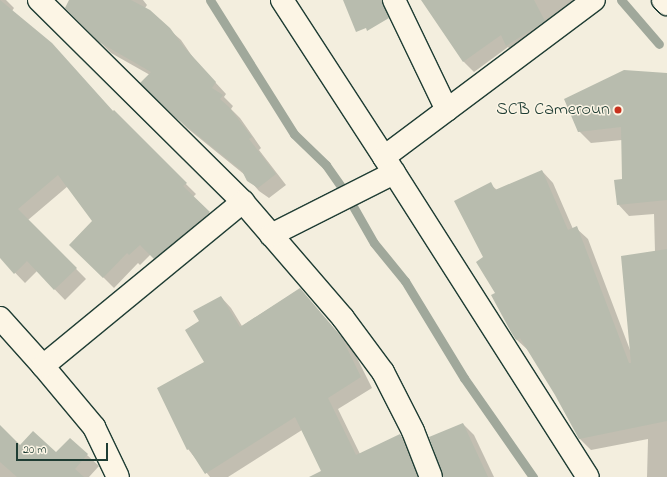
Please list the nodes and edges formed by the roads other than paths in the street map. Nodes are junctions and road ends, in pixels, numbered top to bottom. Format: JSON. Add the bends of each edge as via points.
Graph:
{"nodes":[{"id":1,"x":39,"y":0,"type":"edge"},
{"id":2,"x":282,"y":0,"type":"edge"},
{"id":3,"x":394,"y":0,"type":"edge"},
{"id":4,"x":594,"y":0,"type":"edge"},
{"id":5,"x":663,"y":0,"type":"edge"},
{"id":6,"x":667,"y":4,"type":"edge"},
{"id":7,"x":447,"y":110,"type":"junction"},
{"id":8,"x":389,"y":165,"type":"junction"},
{"id":9,"x":243,"y":202,"type":"junction"},
{"id":10,"x":271,"y":235,"type":"junction"},
{"id":11,"x":0,"y":318,"type":"edge"},
{"id":12,"x":43,"y":366,"type":"junction"},
{"id":13,"x":118,"y":477,"type":"edge"},
{"id":14,"x":431,"y":477,"type":"edge"},
{"id":15,"x":588,"y":477,"type":"edge"}],
"edges":[{"from":1,"to":9,"type":"street"},
{"from":2,"to":8,"type":"street"},
{"from":3,"to":7,"type":"street"},
{"from":4,"to":7,"type":"street"},
{"from":5,"to":6,"type":"street"},
{"from":7,"to":8,"type":"street"},
{"from":8,"to":10,"type":"street"},
{"from":8,"to":15,"type":"street"},
{"from":9,"to":10,"type":"street"},
{"from":9,"to":12,"type":"street"},
{"from":10,"to":14,"type":"street","via":[[343,318],[383,372],[413,431]]},
{"from":11,"to":12,"type":"street"},
{"from":12,"to":13,"type":"street","via":[[94,427]]}]}
